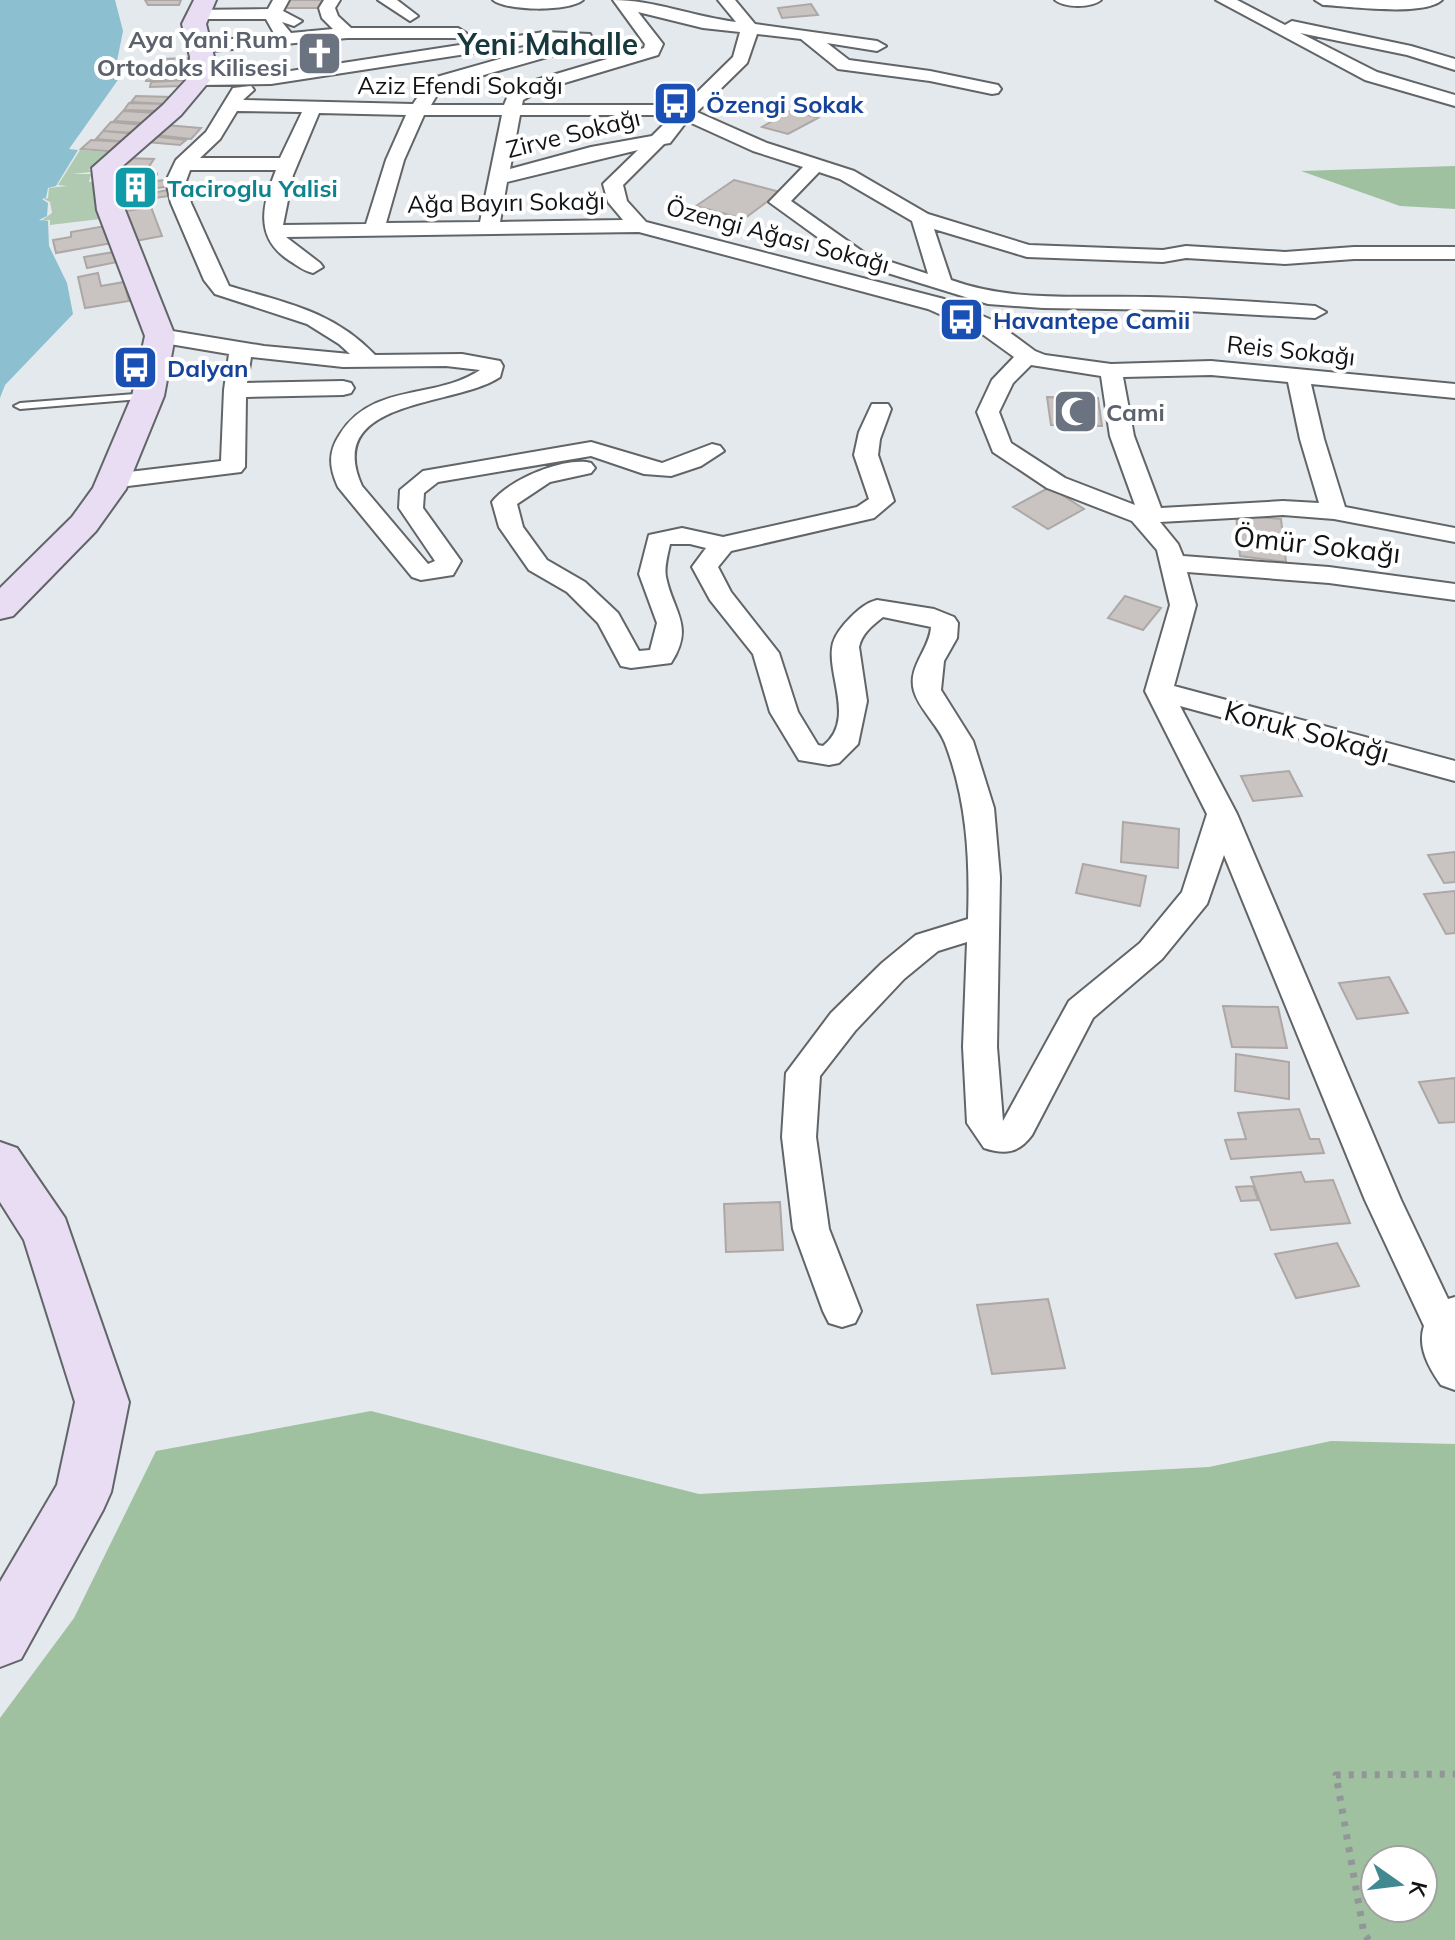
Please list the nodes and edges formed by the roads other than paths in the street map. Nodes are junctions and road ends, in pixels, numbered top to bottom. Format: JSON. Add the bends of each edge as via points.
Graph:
{"nodes":[{"id":1,"x":332,"y":0,"type":"edge"},
{"id":2,"x":386,"y":0,"type":"edge"},
{"id":3,"x":726,"y":0,"type":"edge"},
{"id":4,"x":1063,"y":0,"type":"edge"},
{"id":5,"x":1093,"y":0,"type":"edge"},
{"id":6,"x":1323,"y":0,"type":"edge"},
{"id":7,"x":502,"y":1,"type":"edge"},
{"id":8,"x":565,"y":1,"type":"edge"},
{"id":9,"x":622,"y":1,"type":"edge"},
{"id":10,"x":1231,"y":1,"type":"edge"},
{"id":11,"x":1425,"y":1,"type":"edge"},
{"id":12,"x":1381,"y":2,"type":"edge"},
{"id":13,"x":202,"y":7,"type":"edge"},
{"id":14,"x":278,"y":7,"type":"edge"},
{"id":15,"x":410,"y":16,"type":"dead end"},
{"id":16,"x":750,"y":28,"type":"junction"},
{"id":17,"x":1273,"y":28,"type":"junction"},
{"id":18,"x":347,"y":33,"type":"junction"},
{"id":19,"x":804,"y":34,"type":"junction"},
{"id":20,"x":323,"y":35,"type":"junction"},
{"id":21,"x":544,"y":37,"type":"junction"},
{"id":22,"x":287,"y":39,"type":"junction"},
{"id":23,"x":877,"y":46,"type":"dead end"},
{"id":24,"x":201,"y":47,"type":"junction"},
{"id":25,"x":1455,"y":65,"type":"edge"},
{"id":26,"x":470,"y":74,"type":"junction"},
{"id":27,"x":258,"y":79,"type":"junction"},
{"id":28,"x":199,"y":80,"type":"junction"},
{"id":29,"x":992,"y":89,"type":"dead end"},
{"id":30,"x":1455,"y":101,"type":"edge"},
{"id":31,"x":515,"y":102,"type":"junction"},
{"id":32,"x":231,"y":105,"type":"junction"},
{"id":33,"x":313,"y":107,"type":"junction"},
{"id":34,"x":417,"y":110,"type":"junction"},
{"id":35,"x":688,"y":112,"type":"junction"},
{"id":36,"x":663,"y":139,"type":"junction"},
{"id":37,"x":289,"y":164,"type":"junction"},
{"id":38,"x":816,"y":165,"type":"junction"},
{"id":39,"x":182,"y":168,"type":"junction"},
{"id":40,"x":496,"y":179,"type":"junction"},
{"id":41,"x":921,"y":218,"type":"junction"},
{"id":42,"x":639,"y":226,"type":"junction"},
{"id":43,"x":374,"y":230,"type":"junction"},
{"id":44,"x":488,"y":230,"type":"junction"},
{"id":45,"x":274,"y":231,"type":"junction"},
{"id":46,"x":1455,"y":253,"type":"edge"},
{"id":47,"x":313,"y":267,"type":"dead end"},
{"id":48,"x":939,"y":294,"type":"junction"},
{"id":49,"x":1315,"y":312,"type":"dead end"},
{"id":50,"x":160,"y":336,"type":"junction"},
{"id":51,"x":241,"y":349,"type":"junction"},
{"id":52,"x":1027,"y":356,"type":"junction"},
{"id":53,"x":369,"y":362,"type":"junction"},
{"id":54,"x":1111,"y":371,"type":"junction"},
{"id":55,"x":1299,"y":379,"type":"junction"},
{"id":56,"x":343,"y":388,"type":"dead end"},
{"id":57,"x":235,"y":390,"type":"junction"},
{"id":58,"x":1455,"y":391,"type":"edge"},
{"id":59,"x":148,"y":396,"type":"junction"},
{"id":60,"x":20,"y":406,"type":"dead end"},
{"id":61,"x":880,"y":409,"type":"dead end"},
{"id":62,"x":712,"y":451,"type":"dead end"},
{"id":63,"x":618,"y":459,"type":"junction"},
{"id":64,"x":112,"y":481,"type":"junction"},
{"id":65,"x":1334,"y":512,"type":"junction"},
{"id":66,"x":1146,"y":516,"type":"junction"},
{"id":67,"x":1455,"y":535,"type":"edge"},
{"id":68,"x":722,"y":545,"type":"junction"},
{"id":69,"x":1173,"y":563,"type":"junction"},
{"id":70,"x":1455,"y":592,"type":"edge"},
{"id":71,"x":0,"y":608,"type":"edge"},
{"id":72,"x":1159,"y":691,"type":"junction"},
{"id":73,"x":1455,"y":771,"type":"edge"},
{"id":74,"x":1222,"y":814,"type":"junction"},
{"id":75,"x":983,"y":926,"type":"junction"},
{"id":76,"x":0,"y":1162,"type":"edge"},
{"id":77,"x":842,"y":1311,"type":"dead end"},
{"id":78,"x":1448,"y":1319,"type":"edge"},
{"id":79,"x":1455,"y":1373,"type":"edge"},
{"id":80,"x":0,"y":1638,"type":"edge"}],
"edges":[{"from":1,"to":18,"type":"street","via":[[327,8],[330,18]]},
{"from":2,"to":15,"type":"street"},
{"from":3,"to":16,"type":"street"},
{"from":4,"to":5,"type":"street"},
{"from":6,"to":12,"type":"street"},
{"from":7,"to":8,"type":"street"},
{"from":7,"to":21,"type":"street","via":[[500,11],[534,25]]},
{"from":9,"to":16,"type":"street","via":[[703,23]]},
{"from":9,"to":31,"type":"street","via":[[628,21],[654,44],[652,51],[535,86]]},
{"from":10,"to":17,"type":"street"},
{"from":11,"to":12,"type":"street"},
{"from":13,"to":14,"type":"street"},
{"from":13,"to":24,"type":"main road","via":[[194,24]]},
{"from":14,"to":20,"type":"street"},
{"from":14,"to":22,"type":"street","via":[[274,23]]},
{"from":16,"to":19,"type":"street"},
{"from":16,"to":35,"type":"street","name":"Özengi Ağası Sokağı","via":[[741,59]]},
{"from":17,"to":25,"type":"street","via":[[1302,26]]},
{"from":17,"to":30,"type":"street","via":[[1371,76]]},
{"from":18,"to":20,"type":"street"},
{"from":18,"to":21,"type":"street","via":[[501,32]]},
{"from":19,"to":23,"type":"street"},
{"from":19,"to":29,"type":"street","via":[[844,65]]},
{"from":20,"to":22,"type":"street"},
{"from":21,"to":26,"type":"street","via":[[590,35]]},
{"from":21,"to":27,"type":"street"},
{"from":22,"to":24,"type":"street"},
{"from":24,"to":28,"type":"main road"},
{"from":26,"to":31,"type":"street"},
{"from":26,"to":34,"type":"street","via":[[425,86],[428,95]]},
{"from":27,"to":28,"type":"street"},
{"from":27,"to":32,"type":"street"},
{"from":28,"to":50,"type":"main road","via":[[105,168],[111,210]]},
{"from":31,"to":34,"type":"street","name":"Aziz Efendi Sokağı"},
{"from":31,"to":35,"type":"street","name":"Aziz Efendi Sokağı"},
{"from":31,"to":40,"type":"street"},
{"from":32,"to":33,"type":"street","name":"Aziz Efendi Sokağı"},
{"from":32,"to":39,"type":"street","via":[[213,135]]},
{"from":33,"to":34,"type":"street","name":"Aziz Efendi Sokağı"},
{"from":33,"to":37,"type":"street"},
{"from":34,"to":43,"type":"street"},
{"from":35,"to":36,"type":"street","name":"Özengi Ağası Sokağı"},
{"from":35,"to":38,"type":"street","via":[[760,147]]},
{"from":36,"to":40,"type":"street","name":"Zirve Sokağı"},
{"from":36,"to":42,"type":"street","name":"Özengi Ağası Sokağı","via":[[613,184],[618,202]]},
{"from":37,"to":39,"type":"street"},
{"from":37,"to":45,"type":"street","via":[[275,201]]},
{"from":38,"to":41,"type":"street","via":[[847,175]]},
{"from":38,"to":48,"type":"street","via":[[779,202],[859,258]]},
{"from":39,"to":53,"type":"street","via":[[176,181],[181,203],[222,290],[315,319],[347,339]]},
{"from":40,"to":44,"type":"street"},
{"from":41,"to":46,"type":"street","via":[[1027,251],[1052,253],[1285,258]]},
{"from":41,"to":48,"type":"street"},
{"from":42,"to":44,"type":"street","name":"Ağa Bayırı Sokağı"},
{"from":42,"to":48,"type":"street","name":"Özengi Ağası Sokağı"},
{"from":43,"to":44,"type":"street","name":"Ağa Bayırı Sokağı"},
{"from":43,"to":45,"type":"street","name":"Ağa Bayırı Sokağı"},
{"from":45,"to":47,"type":"street","via":[[277,241]]},
{"from":48,"to":49,"type":"street"},
{"from":48,"to":52,"type":"street","name":"Özengi Ağası Sokağı"},
{"from":50,"to":51,"type":"street"},
{"from":50,"to":59,"type":"main road"},
{"from":51,"to":53,"type":"street"},
{"from":51,"to":57,"type":"street"},
{"from":52,"to":54,"type":"street","name":"Reis Sokağı"},
{"from":52,"to":66,"type":"street","via":[[1003,380],[988,412],[1001,447],[1056,483]]},
{"from":53,"to":63,"type":"street","via":[[474,360],[492,366],[479,383],[401,400],[364,416],[346,436],[342,465],[349,486],[421,572],[444,570],[448,561],[411,508],[412,490],[431,476],[591,449]]},
{"from":54,"to":55,"type":"street","name":"Reis Sokağı","via":[[1211,368]]},
{"from":54,"to":66,"type":"street","via":[[1122,436]]},
{"from":55,"to":58,"type":"street","name":"Reis Sokağı"},
{"from":55,"to":65,"type":"street"},
{"from":56,"to":57,"type":"street"},
{"from":57,"to":64,"type":"street","via":[[233,467]]},
{"from":59,"to":60,"type":"lane"},
{"from":59,"to":64,"type":"main road"},
{"from":61,"to":68,"type":"street","via":[[866,442],[868,467],[882,501],[865,513]]},
{"from":62,"to":63,"type":"street","via":[[669,470]]},
{"from":63,"to":68,"type":"street","via":[[542,477],[504,502],[511,527],[538,565],[576,587],[609,619],[631,660],[661,657],[670,633],[652,574],[658,540],[672,534]]},
{"from":64,"to":71,"type":"main road","via":[[84,524]]},
{"from":65,"to":66,"type":"street","via":[[1283,508]]},
{"from":65,"to":67,"type":"street"},
{"from":66,"to":69,"type":"street"},
{"from":68,"to":75,"type":"street","via":[[705,567],[719,594],[766,653],[784,712],[809,753],[829,756],[844,744],[854,698],[843,653],[853,627],[877,608],[945,623],[944,638],[930,661],[927,690],[959,741],[979,808]]},
{"from":69,"to":70,"type":"street","name":"Ömür Sokağı","via":[[1329,575]]},
{"from":69,"to":72,"type":"street","via":[[1183,605]]},
{"from":72,"to":73,"type":"street","name":"Koruk Sokağı"},
{"from":72,"to":74,"type":"street"},
{"from":74,"to":75,"type":"street","via":[[1196,896],[1151,951],[1081,1010],[1010,1138],[996,1138],[984,1123]]},
{"from":74,"to":78,"type":"street","via":[[1383,1200]]},
{"from":75,"to":77,"type":"street","via":[[927,943],[843,1022],[803,1073],[799,1137],[811,1229]]},
{"from":76,"to":80,"type":"main road","via":[[47,1233],[102,1402],[83,1492]]},
{"from":78,"to":79,"type":"street","via":[[1438,1340]]}]}
